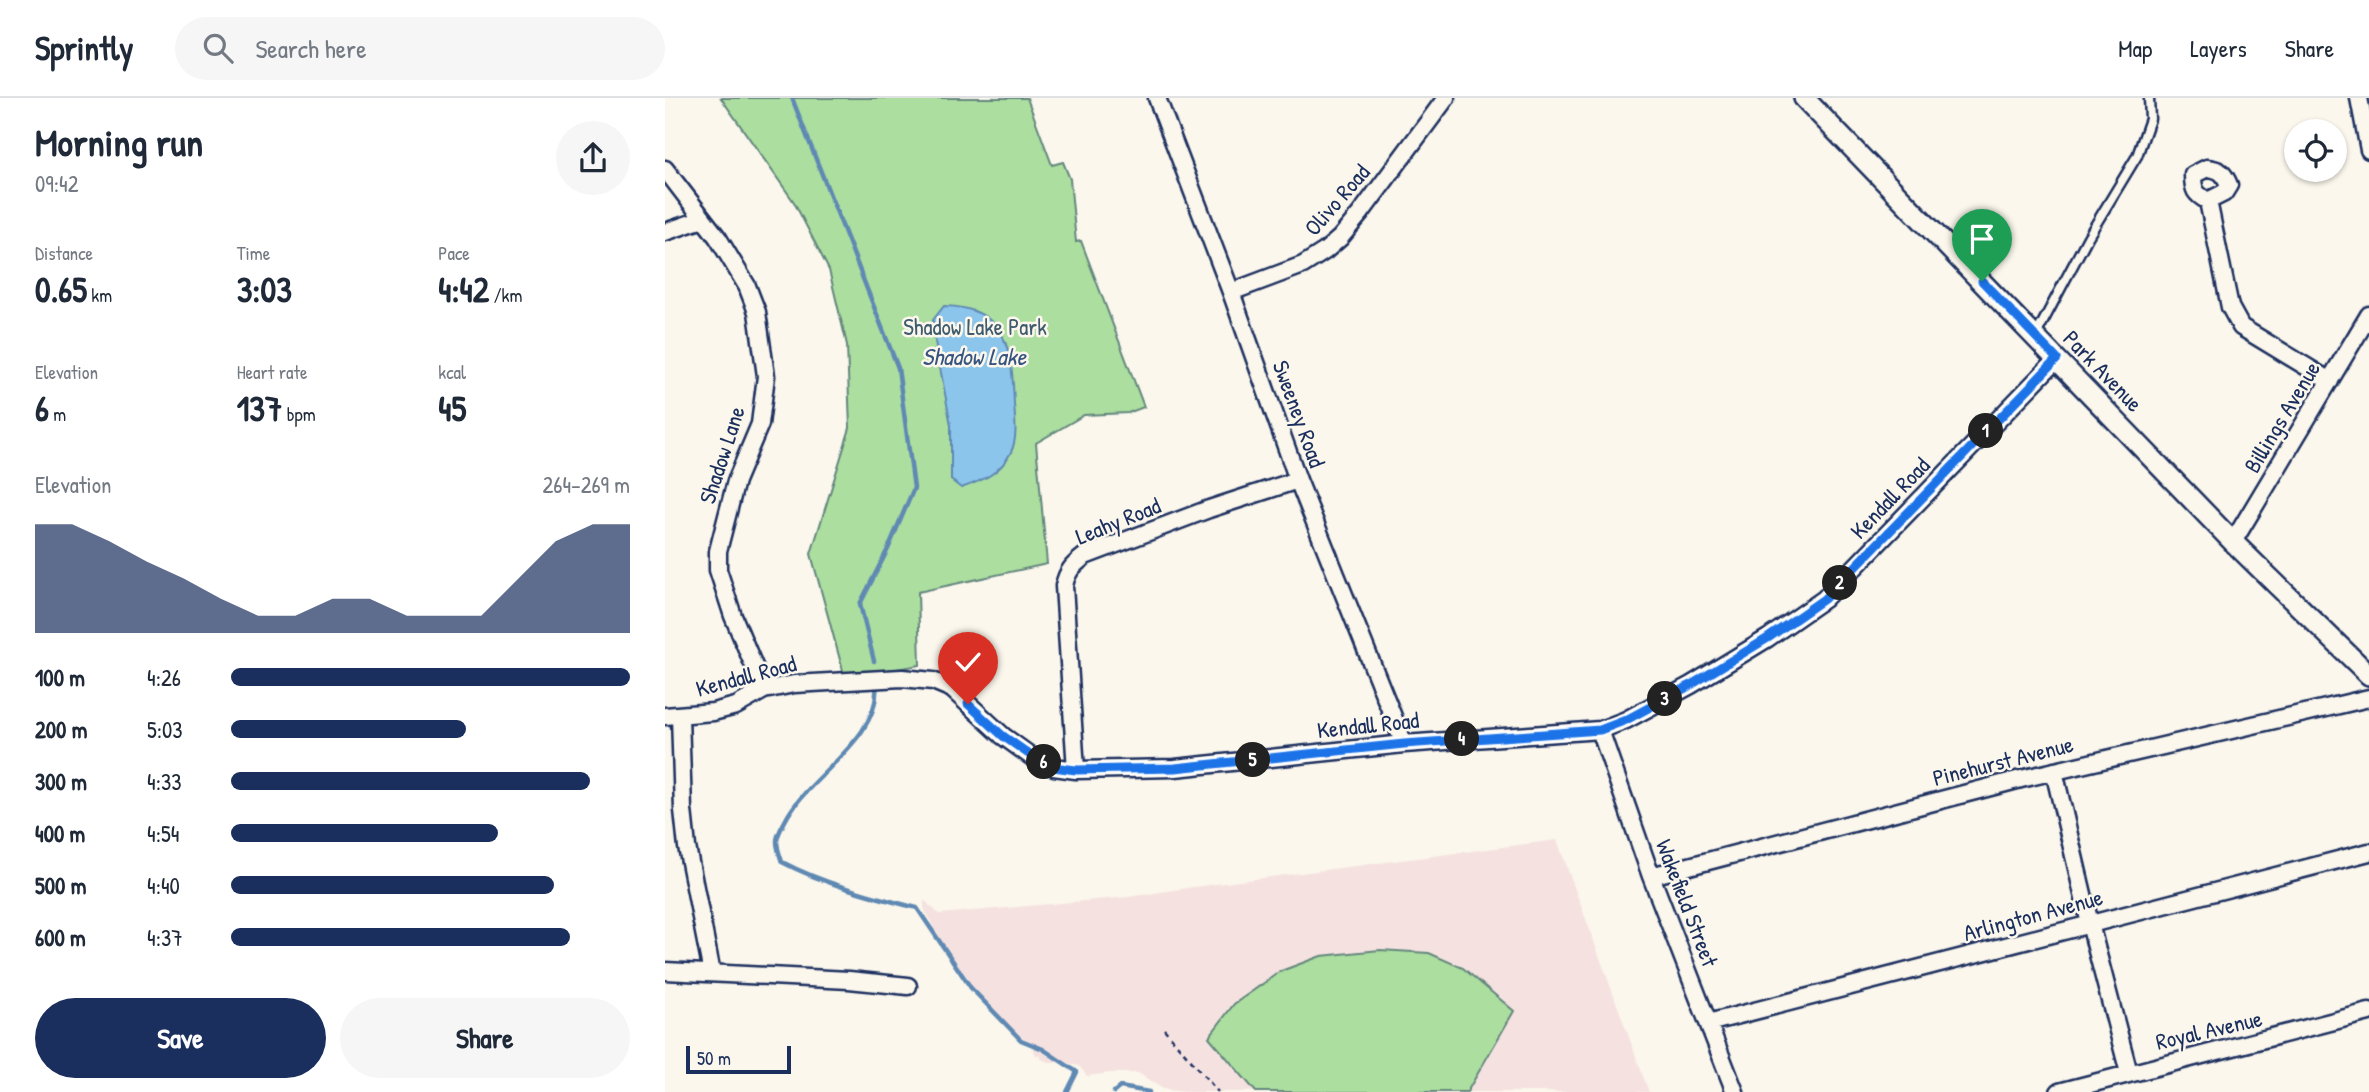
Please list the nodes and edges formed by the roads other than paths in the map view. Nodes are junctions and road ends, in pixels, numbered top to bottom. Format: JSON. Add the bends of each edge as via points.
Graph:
{"nodes":[{"id":1,"x":1157,"y":98,"type":"edge"},
{"id":2,"x":1446,"y":98,"type":"edge"},
{"id":3,"x":1804,"y":98,"type":"edge"},
{"id":4,"x":2149,"y":98,"type":"edge"},
{"id":5,"x":2359,"y":98,"type":"edge"},
{"id":6,"x":2369,"y":150,"type":"edge"},
{"id":7,"x":665,"y":169,"type":"edge"},
{"id":8,"x":2208,"y":201,"type":"dead end"},
{"id":9,"x":703,"y":219,"type":"junction"},
{"id":10,"x":665,"y":232,"type":"edge"},
{"id":11,"x":1231,"y":292,"type":"junction"},
{"id":12,"x":2369,"y":315,"type":"edge"},
{"id":13,"x":2035,"y":337,"type":"junction"},
{"id":14,"x":2057,"y":359,"type":"junction"},
{"id":15,"x":2330,"y":381,"type":"junction"},
{"id":16,"x":1298,"y":480,"type":"junction"},
{"id":17,"x":2233,"y":542,"type":"junction"},
{"id":18,"x":2369,"y":676,"type":"edge"},
{"id":19,"x":764,"y":690,"type":"junction"},
{"id":20,"x":2369,"y":698,"type":"edge"},
{"id":21,"x":673,"y":716,"type":"edge"},
{"id":22,"x":1600,"y":730,"type":"junction"},
{"id":23,"x":1404,"y":744,"type":"junction"},
{"id":24,"x":1076,"y":770,"type":"junction"},
{"id":25,"x":2054,"y":771,"type":"junction"},
{"id":26,"x":2369,"y":852,"type":"edge"},
{"id":27,"x":1651,"y":876,"type":"junction"},
{"id":28,"x":2090,"y":924,"type":"junction"},
{"id":29,"x":665,"y":971,"type":"edge"},
{"id":30,"x":712,"y":973,"type":"junction"},
{"id":31,"x":908,"y":986,"type":"dead end"},
{"id":32,"x":2369,"y":1012,"type":"edge"},
{"id":33,"x":1708,"y":1023,"type":"junction"},
{"id":34,"x":2129,"y":1073,"type":"junction"},
{"id":35,"x":1735,"y":1092,"type":"edge"},
{"id":36,"x":2059,"y":1092,"type":"edge"}],
"edges":[{"from":1,"to":11,"type":"street","name":"Sweeney Road"},
{"from":2,"to":11,"type":"street","name":"Olivo Road","via":[[1332,245],[1303,265]]},
{"from":3,"to":13,"type":"street","name":"Park Avenue"},
{"from":4,"to":13,"type":"lane","via":[[2150,119],[2137,156]]},
{"from":5,"to":6,"type":"street"},
{"from":7,"to":9,"type":"street","name":"Shadow Lane"},
{"from":8,"to":15,"type":"street","via":[[2229,307],[2241,327]]},
{"from":9,"to":10,"type":"street"},
{"from":9,"to":19,"type":"street","name":"Shadow Lane","via":[[747,286],[757,312],[766,376],[760,424],[736,481],[717,551],[718,570],[733,616]]},
{"from":11,"to":16,"type":"street","name":"Sweeney Road"},
{"from":12,"to":15,"type":"street","name":"Billings Avenue"},
{"from":13,"to":14,"type":"street","name":"Park Avenue"},
{"from":14,"to":17,"type":"street","name":"Park Avenue"},
{"from":14,"to":22,"type":"street","name":"Kendall Road","via":[[1824,599],[1691,685]]},
{"from":15,"to":17,"type":"street","name":"Billings Avenue"},
{"from":16,"to":23,"type":"street","name":"Sweeney Road"},
{"from":16,"to":24,"type":"street","name":"Leahy Road","via":[[1159,528],[1073,564],[1064,586]]},
{"from":17,"to":18,"type":"street","name":"Park Avenue"},
{"from":19,"to":21,"type":"street","name":"Kendall Road","via":[[736,706]]},
{"from":19,"to":24,"type":"street","name":"Kendall Road","via":[[825,680],[933,681],[952,689],[1033,757],[1053,767]]},
{"from":20,"to":25,"type":"street","name":"Pinehurst Avenue"},
{"from":21,"to":30,"type":"street","via":[[687,846]]},
{"from":22,"to":23,"type":"street","name":"Kendall Road"},
{"from":22,"to":27,"type":"street","name":"Wakefield Street"},
{"from":23,"to":24,"type":"street","name":"Kendall Road","via":[[1175,768]]},
{"from":25,"to":27,"type":"street","name":"Pinehurst Avenue"},
{"from":25,"to":28,"type":"street"},
{"from":26,"to":28,"type":"street","name":"Arlington Avenue"},
{"from":27,"to":33,"type":"street","name":"Wakefield Street"},
{"from":28,"to":33,"type":"street","name":"Arlington Avenue"},
{"from":28,"to":34,"type":"street"},
{"from":29,"to":30,"type":"street"},
{"from":30,"to":31,"type":"street"},
{"from":32,"to":34,"type":"street","name":"Royal Avenue"},
{"from":33,"to":35,"type":"street","name":"Wakefield Street"},
{"from":34,"to":36,"type":"street","name":"Royal Avenue"}]}
